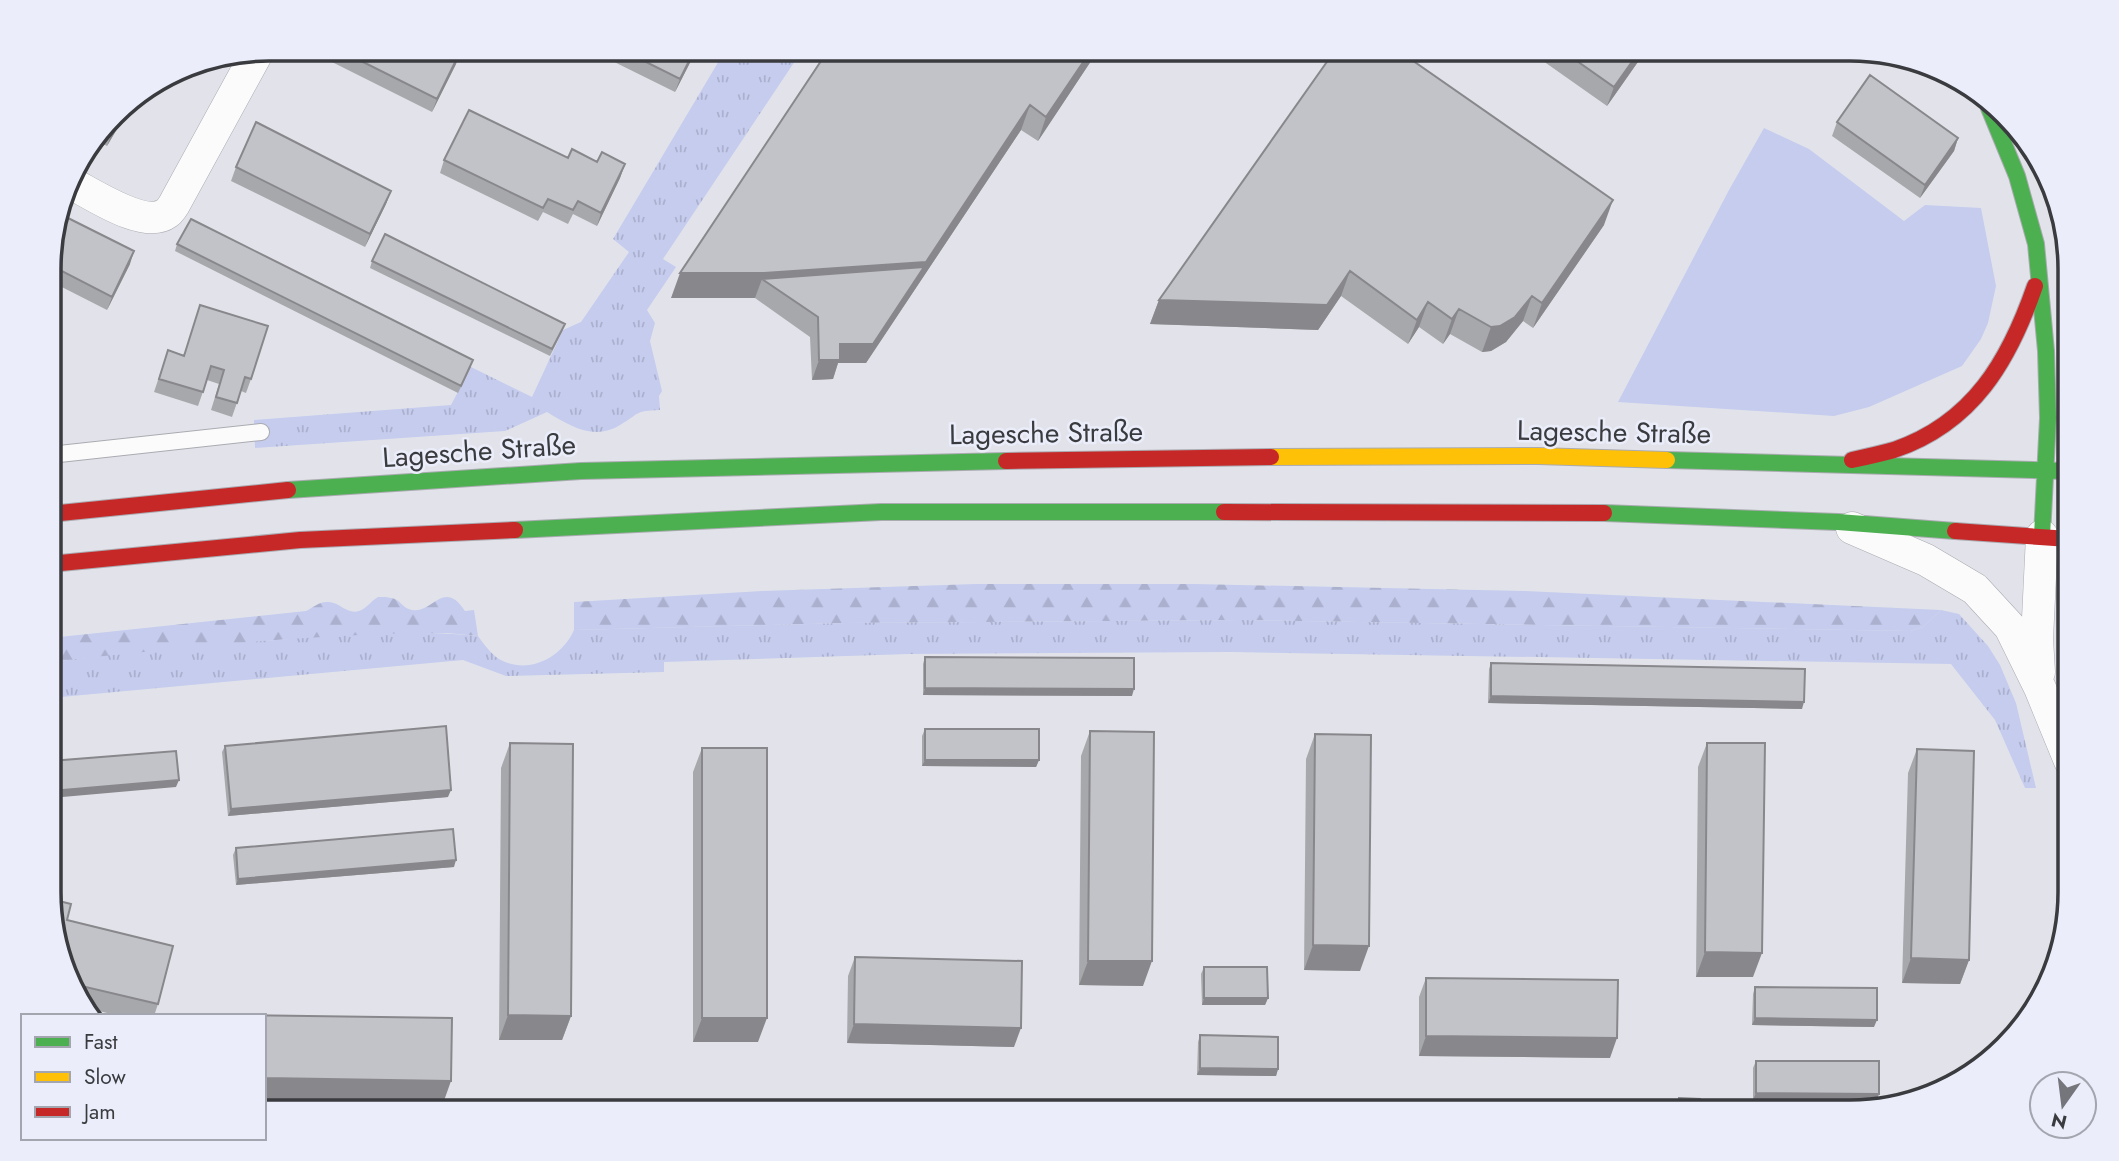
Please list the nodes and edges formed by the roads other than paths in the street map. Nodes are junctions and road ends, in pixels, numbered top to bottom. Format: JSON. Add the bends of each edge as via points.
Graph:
{"nodes":[{"id":1,"x":252,"y":62,"type":"edge"},
{"id":2,"x":1994,"y":120,"type":"edge"},
{"id":3,"x":78,"y":187,"type":"edge"},
{"id":4,"x":2039,"y":274,"type":"junction"},
{"id":5,"x":261,"y":432,"type":"dead end"},
{"id":6,"x":62,"y":454,"type":"edge"},
{"id":7,"x":1838,"y":464,"type":"junction"},
{"id":8,"x":2046,"y":470,"type":"junction"},
{"id":9,"x":2058,"y":471,"type":"edge"},
{"id":10,"x":62,"y":513,"type":"edge"},
{"id":11,"x":1838,"y":522,"type":"junction"},
{"id":12,"x":2056,"y":538,"type":"edge"},
{"id":13,"x":62,"y":563,"type":"edge"},
{"id":14,"x":2040,"y":688,"type":"junction"},
{"id":15,"x":2058,"y":732,"type":"edge"}],
"edges":[{"from":1,"to":3,"type":"street","via":[[167,213],[154,218],[134,215]]},
{"from":2,"to":4,"type":"main road","via":[[2028,212]]},
{"from":4,"to":7,"type":"main road","via":[[2009,353],[1972,403],[1941,428],[1899,448]]},
{"from":4,"to":8,"type":"main road","via":[[2046,351]]},
{"from":5,"to":6,"type":"lane"},
{"from":7,"to":8,"type":"main road","name":"Lagesche Straße"},
{"from":7,"to":10,"type":"main road","name":"Lagesche Straße","via":[[1538,456],[1207,457],[581,471],[307,488]]},
{"from":8,"to":9,"type":"main road","name":"Lagesche Straße"},
{"from":8,"to":12,"type":"main road"},
{"from":11,"to":12,"type":"main road"},
{"from":11,"to":13,"type":"main road","via":[[1585,513],[881,512],[300,540]]},
{"from":11,"to":14,"type":"street","via":[[1926,560],[1975,589],[2010,627]]},
{"from":12,"to":14,"type":"street","via":[[2036,639]]},
{"from":14,"to":15,"type":"street"}]}
